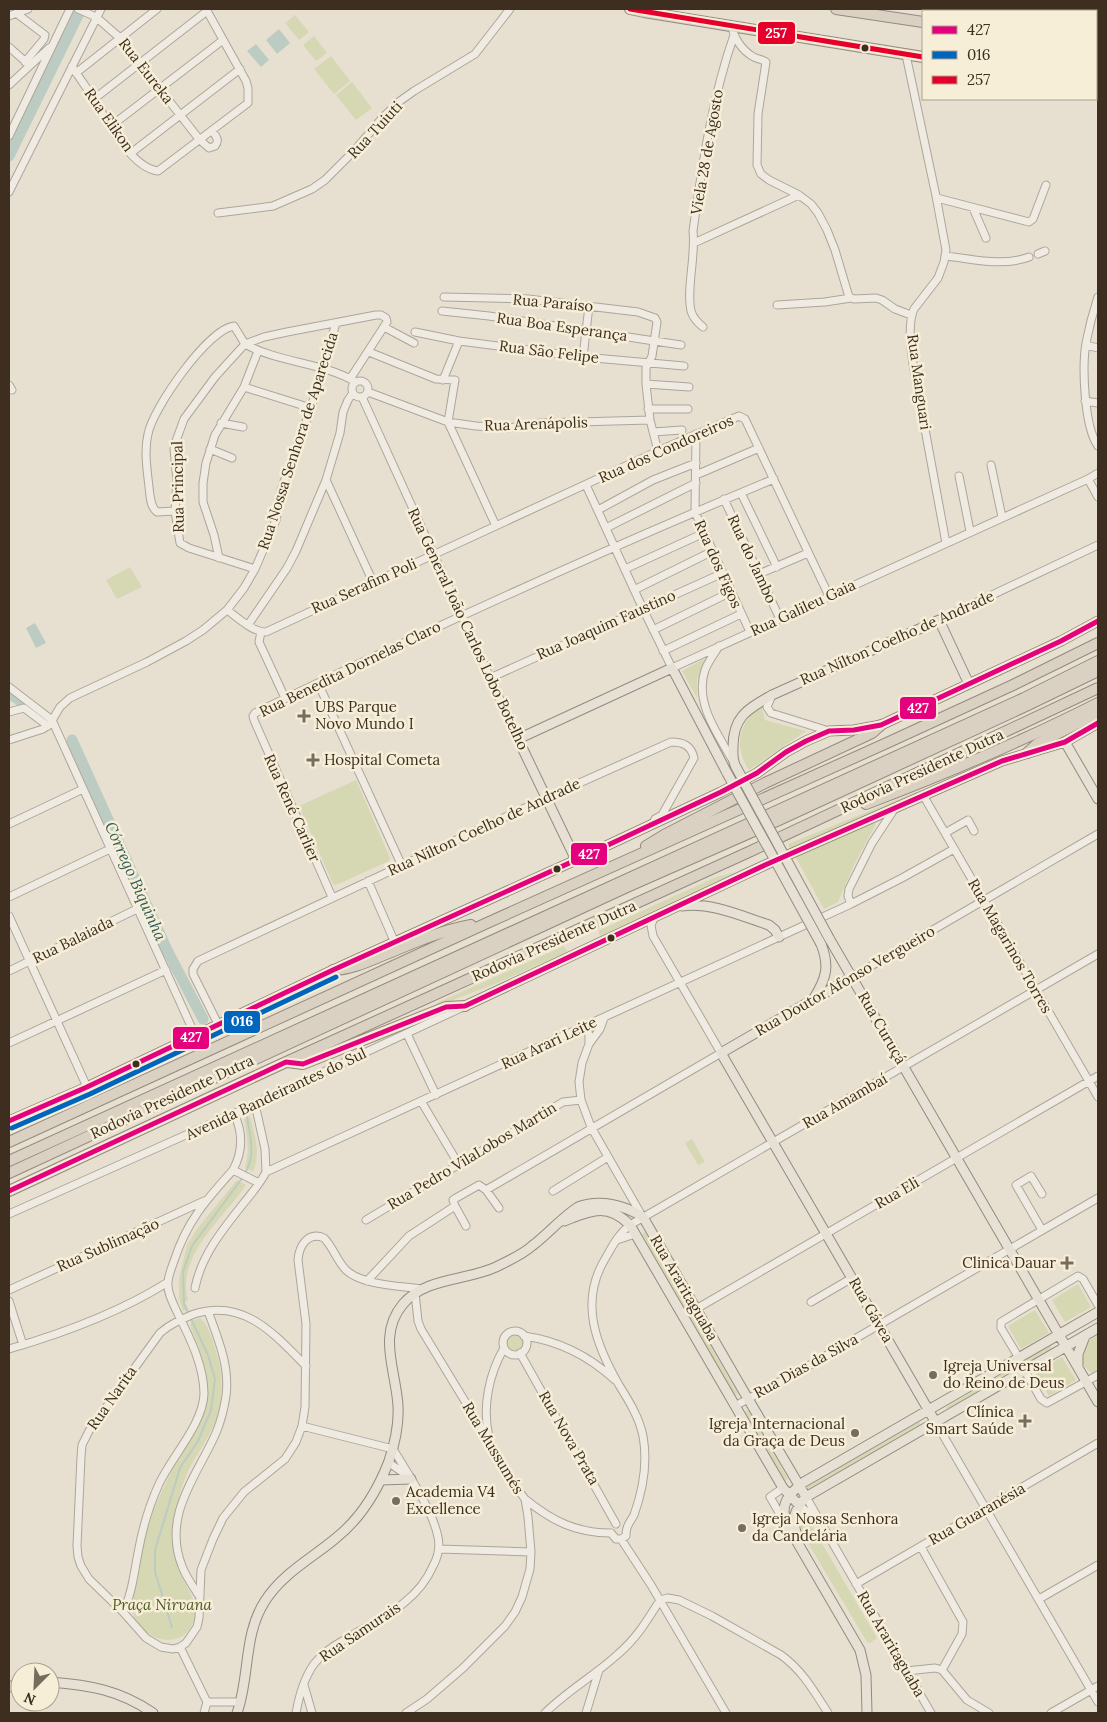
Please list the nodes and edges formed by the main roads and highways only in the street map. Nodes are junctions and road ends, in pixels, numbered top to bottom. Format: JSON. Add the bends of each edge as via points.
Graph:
{"nodes":[{"id":1,"x":630,"y":9,"type":"edge"},
{"id":2,"x":836,"y":9,"type":"edge"},
{"id":3,"x":922,"y":22,"type":"edge"},
{"id":4,"x":922,"y":58,"type":"edge"},
{"id":5,"x":1098,"y":622,"type":"edge"},
{"id":6,"x":1098,"y":643,"type":"edge"},
{"id":7,"x":1098,"y":661,"type":"edge"},
{"id":8,"x":1098,"y":671,"type":"edge"},
{"id":9,"x":969,"y":684,"type":"junction"},
{"id":10,"x":1098,"y":688,"type":"edge"},
{"id":11,"x":1098,"y":703,"type":"edge"},
{"id":12,"x":1098,"y":713,"type":"edge"},
{"id":13,"x":1098,"y":723,"type":"edge"},
{"id":14,"x":880,"y":725,"type":"junction"},
{"id":15,"x":518,"y":739,"type":"joint"},
{"id":16,"x":1065,"y":742,"type":"junction"},
{"id":17,"x":1027,"y":754,"type":"junction"},
{"id":18,"x":734,"y":764,"type":"joint"},
{"id":19,"x":1098,"y":799,"type":"edge"},
{"id":20,"x":790,"y":833,"type":"junction"},
{"id":21,"x":633,"y":858,"type":"junction"},
{"id":22,"x":576,"y":860,"type":"junction"},
{"id":23,"x":672,"y":908,"type":"junction"},
{"id":24,"x":487,"y":922,"type":"junction"},
{"id":25,"x":779,"y":937,"type":"road end"},
{"id":26,"x":333,"y":970,"type":"junction"},
{"id":27,"x":852,"y":977,"type":"junction"},
{"id":28,"x":813,"y":1000,"type":"junction"},
{"id":29,"x":464,"y":1006,"type":"joint"},
{"id":30,"x":721,"y":1053,"type":"joint"},
{"id":31,"x":286,"y":1062,"type":"junction"},
{"id":32,"x":9,"y":1121,"type":"edge"},
{"id":33,"x":9,"y":1142,"type":"edge"},
{"id":34,"x":9,"y":1161,"type":"edge"},
{"id":35,"x":9,"y":1173,"type":"edge"},
{"id":36,"x":9,"y":1192,"type":"edge"},
{"id":37,"x":559,"y":1223,"type":"junction"},
{"id":38,"x":1098,"y":1312,"type":"edge"},
{"id":39,"x":1098,"y":1328,"type":"edge"},
{"id":40,"x":1059,"y":1334,"type":"junction"},
{"id":41,"x":1085,"y":1336,"type":"junction"},
{"id":42,"x":1066,"y":1347,"type":"junction"},
{"id":43,"x":1078,"y":1367,"type":"junction"},
{"id":44,"x":1098,"y":1402,"type":"edge"},
{"id":45,"x":929,"y":1410,"type":"junction"},
{"id":46,"x":936,"y":1423,"type":"junction"},
{"id":47,"x":411,"y":1479,"type":"road end"},
{"id":48,"x":381,"y":1480,"type":"junction"},
{"id":49,"x":799,"y":1486,"type":"junction"},
{"id":50,"x":786,"y":1492,"type":"junction"},
{"id":51,"x":803,"y":1501,"type":"junction"},
{"id":52,"x":799,"y":1544,"type":"junction"},
{"id":53,"x":60,"y":1683,"type":"edge"},
{"id":54,"x":239,"y":1705,"type":"edge"},
{"id":55,"x":154,"y":1713,"type":"edge"},
{"id":56,"x":231,"y":1713,"type":"edge"},
{"id":57,"x":867,"y":1713,"type":"edge"}],
"edges":[{"from":1,"to":4,"type":"highway","via":[[733,31]]},
{"from":2,"to":3,"type":"highway"},
{"from":5,"to":9,"type":"main road"},
{"from":6,"to":21,"type":"highway","name":"Rodovia Presidente Dutra"},
{"from":7,"to":34,"type":"highway","name":"Rodovia Presidente Dutra","via":[[1024,698]]},
{"from":8,"to":35,"type":"highway","name":"Rodovia Presidente Dutra"},
{"from":9,"to":14,"type":"main road"},
{"from":9,"to":18,"type":"main road","name":"Rua Nílton Coelho de Andrade","via":[[939,620],[772,695],[748,709],[740,718],[734,734]]},
{"from":10,"to":20,"type":"highway","name":"Rodovia Presidente Dutra"},
{"from":11,"to":20,"type":"highway","via":[[1041,732],[919,784],[801,832]]},
{"from":12,"to":17,"type":"highway","via":[[1037,744]]},
{"from":13,"to":16,"type":"main road","name":"Avenida Bandeirantes do Sul"},
{"from":14,"to":21,"type":"highway","via":[[872,732],[664,834]]},
{"from":14,"to":22,"type":"main road","via":[[829,732],[796,746],[749,777]]},
{"from":15,"to":22,"type":"main road","name":"Rua General João Carlos Lobo Botelho"},
{"from":15,"to":28,"type":"main road","name":"Rua Galileu Gaia","bridge":true,"via":[[672,668],[821,944],[827,965],[822,985]]},
{"from":16,"to":17,"type":"main road","name":"Avenida Bandeirantes do Sul"},
{"from":16,"to":19,"type":"main road"},
{"from":17,"to":23,"type":"main road","name":"Avenida Bandeirantes do Sul","via":[[1002,761],[923,795]]},
{"from":18,"to":27,"type":"main road","name":"Rua Curuçá","bridge":true},
{"from":20,"to":31,"type":"highway","name":"Rodovia Presidente Dutra"},
{"from":21,"to":24,"type":"highway","name":"Rodovia Presidente Dutra"},
{"from":22,"to":26,"type":"main road"},
{"from":23,"to":25,"type":"main road","via":[[698,905],[720,909],[769,925]]},
{"from":23,"to":29,"type":"main road","name":"Avenida Bandeirantes do Sul"},
{"from":24,"to":26,"type":"highway","via":[[456,928],[345,970]]},
{"from":24,"to":33,"type":"highway","name":"Rodovia Presidente Dutra"},
{"from":26,"to":32,"type":"main road"},
{"from":27,"to":28,"type":"main road","name":"Rua Doutor Afonso Vergueiro"},
{"from":27,"to":40,"type":"main road","name":"Rua Curuçá"},
{"from":28,"to":30,"type":"main road","name":"Rua Doutor Afonso Vergueiro"},
{"from":29,"to":31,"type":"highway","via":[[446,1007],[303,1064]]},
{"from":30,"to":45,"type":"main road","name":"Rua Gávea"},
{"from":31,"to":36,"type":"highway","name":"Rodovia Presidente Dutra"},
{"from":37,"to":48,"type":"main road","via":[[526,1251],[496,1267],[418,1291],[394,1316],[389,1332],[398,1423],[393,1449]]},
{"from":37,"to":49,"type":"main road","name":"Rua Araritaguaba","via":[[578,1207],[596,1203],[618,1206],[643,1217]]},
{"from":37,"to":50,"type":"main road","name":"Rua Araritaguaba","via":[[601,1210],[616,1214],[630,1225]]},
{"from":38,"to":40,"type":"main road"},
{"from":39,"to":41,"type":"main road"},
{"from":40,"to":42,"type":"main road","name":"Rua Curuçá"},
{"from":40,"to":45,"type":"main road"},
{"from":41,"to":42,"type":"main road"},
{"from":41,"to":43,"type":"main road","via":[[1078,1354]]},
{"from":42,"to":43,"type":"main road","name":"Rua Curuçá"},
{"from":42,"to":46,"type":"main road"},
{"from":43,"to":44,"type":"main road","name":"Rua Curuçá"},
{"from":45,"to":46,"type":"main road","name":"Rua Gávea"},
{"from":45,"to":49,"type":"main road"},
{"from":46,"to":51,"type":"main road"},
{"from":47,"to":48,"type":"main road"},
{"from":48,"to":54,"type":"main road","via":[[366,1507],[347,1529],[294,1569],[266,1599],[254,1624]]},
{"from":49,"to":50,"type":"main road"},
{"from":49,"to":51,"type":"main road","name":"Rua Araritaguaba"},
{"from":50,"to":51,"type":"main road","name":"Rua Araritaguaba"},
{"from":50,"to":52,"type":"main road","via":[[783,1510],[786,1523]]},
{"from":51,"to":52,"type":"main road","via":[[795,1511],[794,1521]]},
{"from":52,"to":57,"type":"main road","via":[[860,1650],[866,1675]]},
{"from":53,"to":55,"type":"main road","via":[[104,1689],[127,1697]]},
{"from":54,"to":56,"type":"main road"}]}
